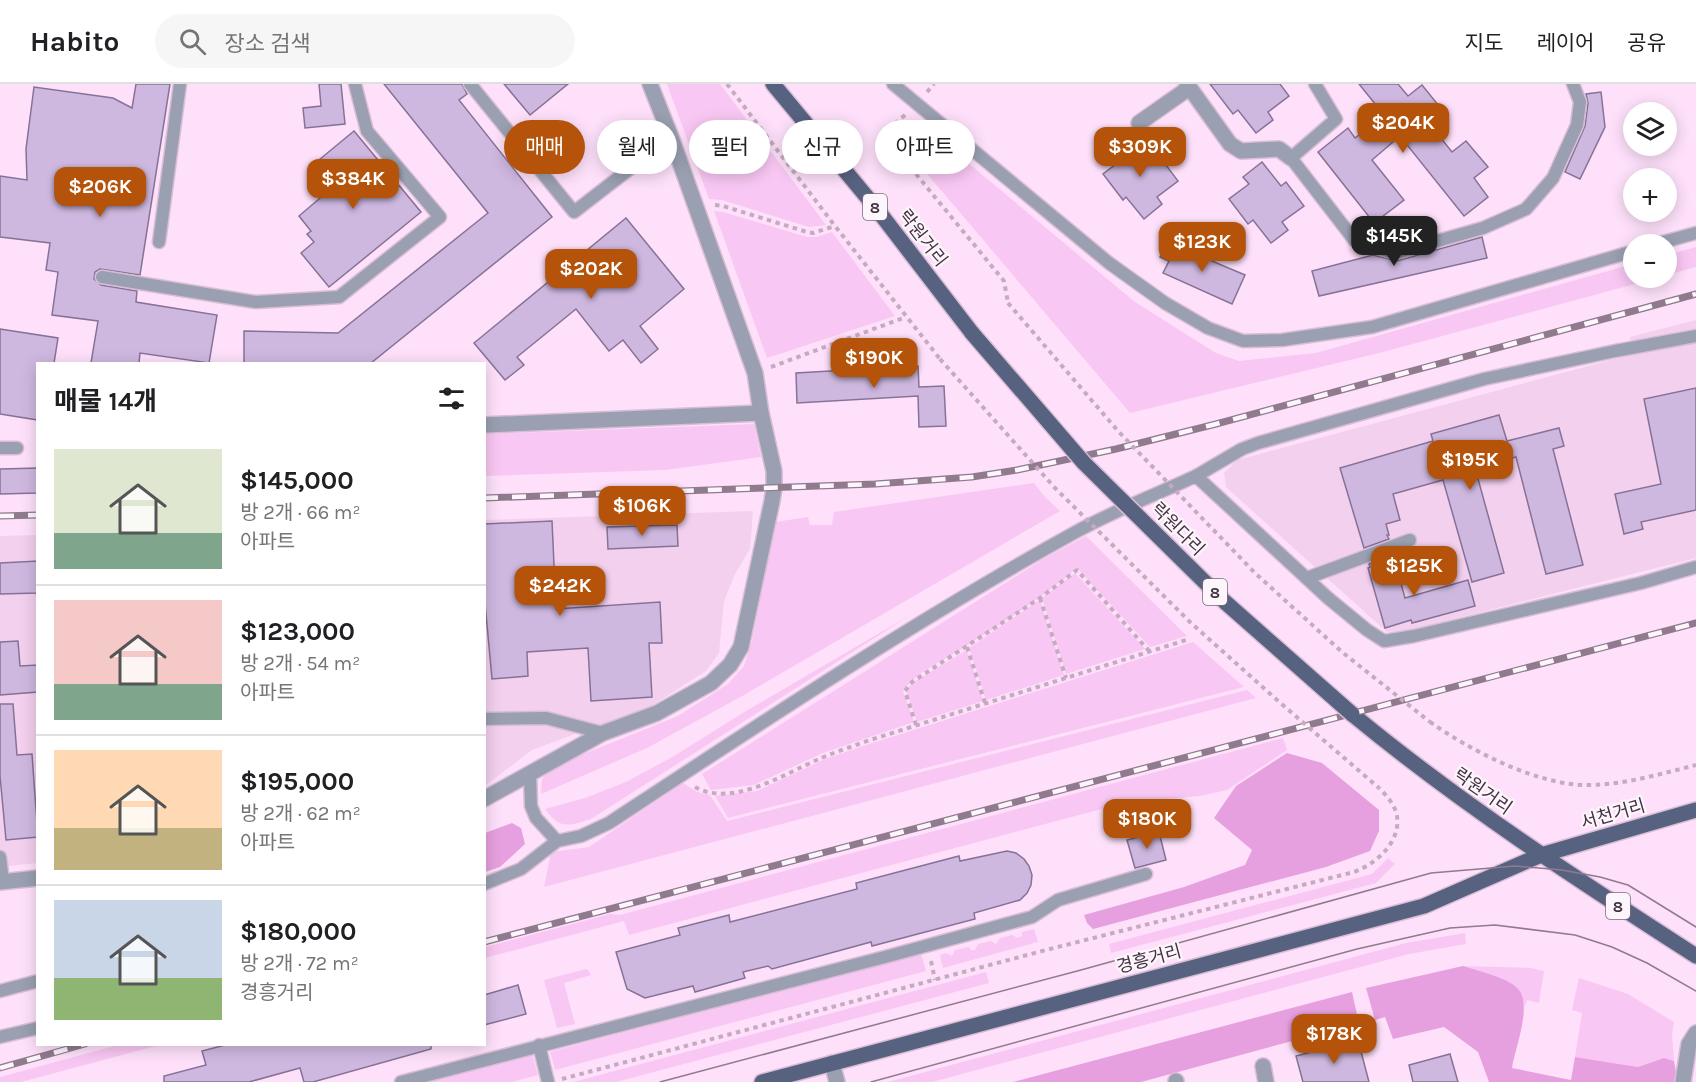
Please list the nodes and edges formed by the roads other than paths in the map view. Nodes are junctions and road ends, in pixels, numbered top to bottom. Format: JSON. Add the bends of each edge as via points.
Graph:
{"nodes":[{"id":1,"x":180,"y":84,"type":"edge"},
{"id":2,"x":355,"y":84,"type":"edge"},
{"id":3,"x":470,"y":84,"type":"edge"},
{"id":4,"x":650,"y":84,"type":"edge"},
{"id":5,"x":773,"y":84,"type":"edge"},
{"id":6,"x":893,"y":84,"type":"edge"},
{"id":7,"x":1315,"y":84,"type":"edge"},
{"id":8,"x":1573,"y":84,"type":"edge"},
{"id":9,"x":1188,"y":86,"type":"edge"},
{"id":10,"x":665,"y":120,"type":"edge"},
{"id":11,"x":1139,"y":123,"type":"dead end"},
{"id":12,"x":677,"y":151,"type":"edge"},
{"id":13,"x":1291,"y":158,"type":"junction"},
{"id":14,"x":624,"y":174,"type":"edge"},
{"id":15,"x":1696,"y":233,"type":"edge"},
{"id":16,"x":1677,"y":238,"type":"edge"},
{"id":17,"x":159,"y":242,"type":"dead end"},
{"id":18,"x":1623,"y":254,"type":"edge"},
{"id":19,"x":102,"y":277,"type":"dead end"},
{"id":20,"x":972,"y":333,"type":"joint"},
{"id":21,"x":1696,"y":336,"type":"edge"},
{"id":22,"x":761,"y":413,"type":"junction"},
{"id":23,"x":486,"y":425,"type":"edge"},
{"id":24,"x":0,"y":448,"type":"edge"},
{"id":25,"x":17,"y":448,"type":"dead end"},
{"id":26,"x":1196,"y":476,"type":"junction"},
{"id":27,"x":1410,"y":540,"type":"dead end"},
{"id":28,"x":1696,"y":567,"type":"edge"},
{"id":29,"x":1306,"y":578,"type":"junction"},
{"id":30,"x":486,"y":719,"type":"edge"},
{"id":31,"x":603,"y":733,"type":"junction"},
{"id":32,"x":1403,"y":757,"type":"joint"},
{"id":33,"x":530,"y":774,"type":"junction"},
{"id":34,"x":486,"y":798,"type":"edge"},
{"id":35,"x":1696,"y":810,"type":"edge"},
{"id":36,"x":557,"y":841,"type":"junction"},
{"id":37,"x":1541,"y":855,"type":"junction"},
{"id":38,"x":0,"y":857,"type":"edge"},
{"id":39,"x":1146,"y":874,"type":"dead end"},
{"id":40,"x":36,"y":878,"type":"edge"},
{"id":41,"x":2,"y":881,"type":"edge"},
{"id":42,"x":486,"y":883,"type":"edge"},
{"id":43,"x":1696,"y":956,"type":"edge"},
{"id":44,"x":36,"y":982,"type":"edge"},
{"id":45,"x":0,"y":991,"type":"edge"},
{"id":46,"x":36,"y":1028,"type":"edge"},
{"id":47,"x":1696,"y":1033,"type":"edge"},
{"id":48,"x":0,"y":1037,"type":"edge"},
{"id":49,"x":538,"y":1046,"type":"junction"},
{"id":50,"x":832,"y":1063,"type":"junction"},
{"id":51,"x":1263,"y":1066,"type":"dead end"},
{"id":52,"x":401,"y":1082,"type":"edge"},
{"id":53,"x":548,"y":1082,"type":"edge"},
{"id":54,"x":762,"y":1082,"type":"edge"},
{"id":55,"x":837,"y":1082,"type":"edge"},
{"id":56,"x":1266,"y":1082,"type":"edge"},
{"id":57,"x":1683,"y":1082,"type":"edge"}],
"edges":[{"from":1,"to":17,"type":"lane"},
{"from":2,"to":19,"type":"lane","via":[[367,131],[441,217],[339,297],[256,302]]},
{"from":3,"to":14,"type":"lane","via":[[574,212]]},
{"from":4,"to":10,"type":"street"},
{"from":5,"to":20,"type":"main road","name":"락원거리","number":"8","via":[[876,208]]},
{"from":6,"to":18,"type":"lane","via":[[1118,269],[1208,328],[1243,341],[1282,340],[1372,327]]},
{"from":7,"to":13,"type":"lane","via":[[1336,119]]},
{"from":8,"to":13,"type":"lane","via":[[1580,102],[1577,125],[1553,178],[1526,209],[1483,228],[1395,253],[1355,241]]},
{"from":9,"to":11,"type":"street"},
{"from":9,"to":13,"type":"street","via":[[1230,144],[1241,151],[1279,149]]},
{"from":12,"to":22,"type":"street","via":[[755,373]]},
{"from":15,"to":16,"type":"lane"},
{"from":20,"to":32,"type":"main road","name":"락원다리","number":"8","bridge":true,"via":[[1084,462],[1225,602]]},
{"from":21,"to":26,"type":"lane","via":[[1484,380],[1258,443]]},
{"from":22,"to":23,"type":"street"},
{"from":22,"to":31,"type":"street","via":[[774,471],[773,494],[741,647],[730,665],[711,683],[657,713]]},
{"from":24,"to":25,"type":"lane"},
{"from":26,"to":29,"type":"lane"},
{"from":26,"to":36,"type":"lane","via":[[1074,532],[805,694],[609,823],[581,836]]},
{"from":27,"to":29,"type":"lane"},
{"from":28,"to":29,"type":"lane","via":[[1384,641]]},
{"from":30,"to":31,"type":"lane","via":[[546,718]]},
{"from":31,"to":33,"type":"street"},
{"from":32,"to":37,"type":"main road","name":"락원거리","number":"8"},
{"from":33,"to":34,"type":"street"},
{"from":33,"to":36,"type":"lane","via":[[531,806],[536,818]]},
{"from":35,"to":37,"type":"main road","name":"서천거리"},
{"from":36,"to":42,"type":"lane","via":[[520,869]]},
{"from":37,"to":43,"type":"main road","number":"8"},
{"from":37,"to":50,"type":"main road","name":"경흥거리","via":[[1424,906]]},
{"from":38,"to":41,"type":"lane"},
{"from":39,"to":49,"type":"lane","via":[[1058,900],[1032,917]]},
{"from":40,"to":41,"type":"street"},
{"from":44,"to":45,"type":"lane"},
{"from":46,"to":48,"type":"lane"},
{"from":47,"to":57,"type":"street","via":[[1689,1044]]},
{"from":49,"to":52,"type":"lane"},
{"from":49,"to":53,"type":"lane"},
{"from":50,"to":54,"type":"main road","name":"경흥거리"},
{"from":50,"to":55,"type":"street"},
{"from":51,"to":56,"type":"street"}]}
